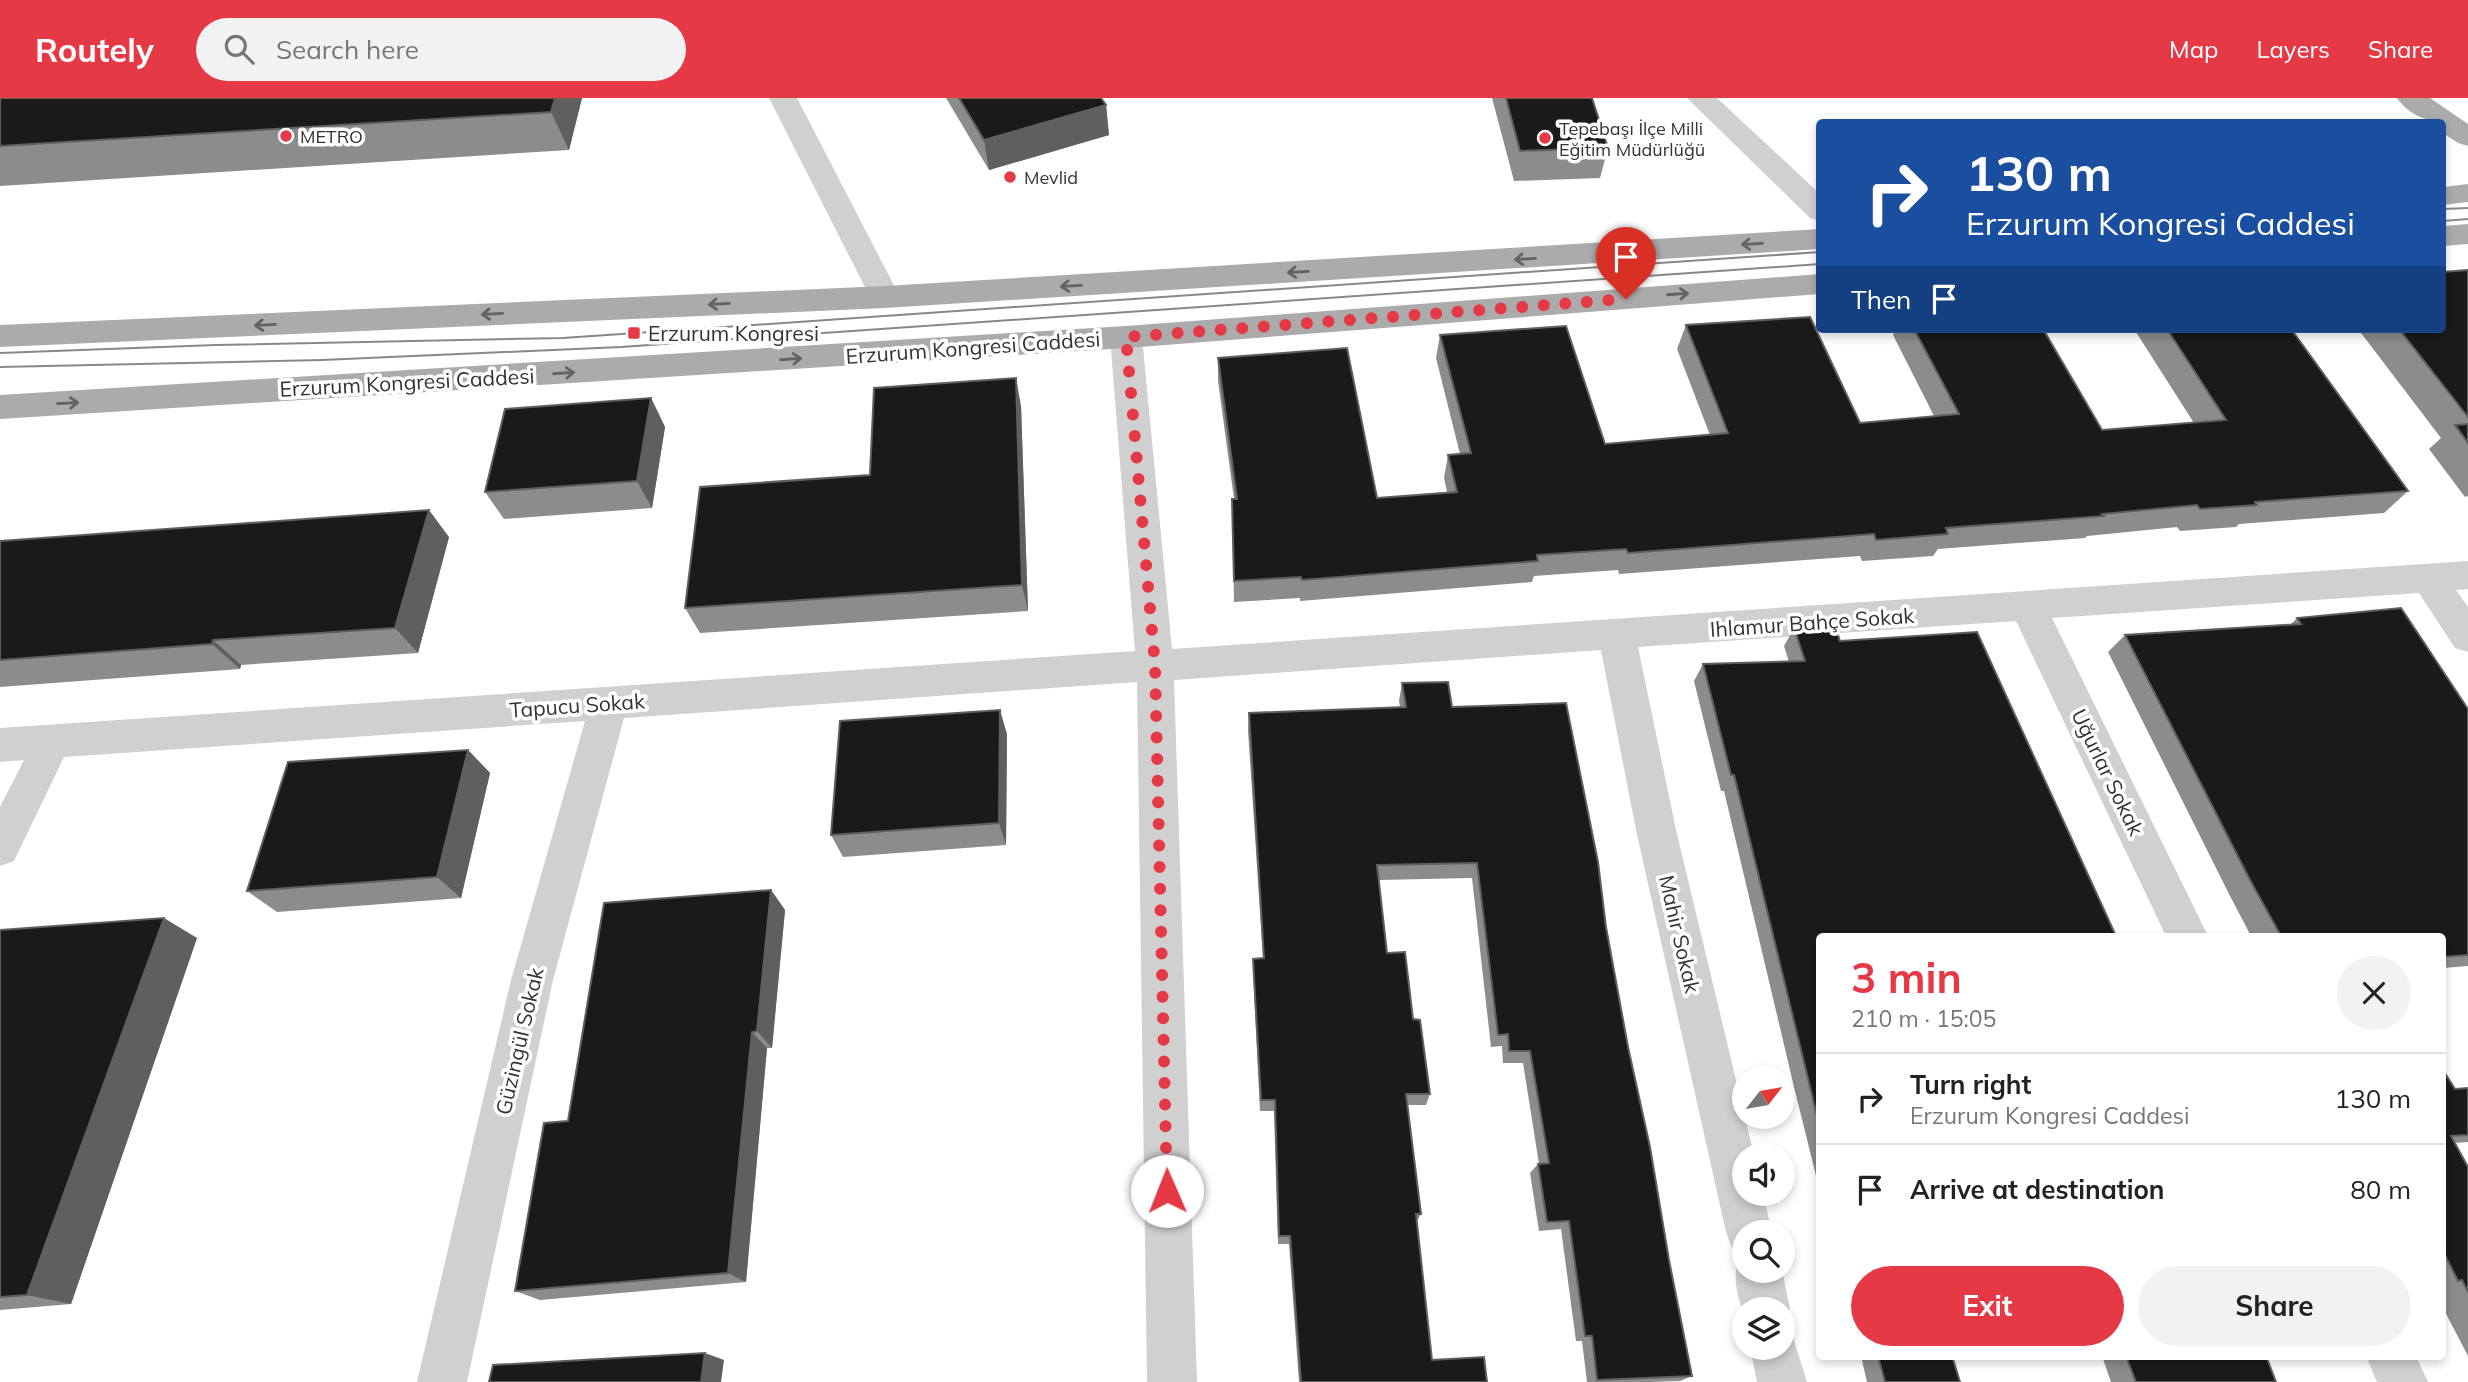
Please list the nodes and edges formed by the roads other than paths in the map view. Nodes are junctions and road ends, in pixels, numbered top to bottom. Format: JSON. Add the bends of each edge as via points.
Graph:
{"nodes":[{"id":1,"x":783,"y":98,"type":"edge"},
{"id":2,"x":1701,"y":98,"type":"edge"},
{"id":3,"x":2411,"y":98,"type":"edge"},
{"id":4,"x":2442,"y":119,"type":"edge"},
{"id":5,"x":2446,"y":122,"type":"edge"},
{"id":6,"x":2468,"y":137,"type":"edge"},
{"id":7,"x":2468,"y":193,"type":"edge"},
{"id":8,"x":2446,"y":196,"type":"edge"},
{"id":9,"x":1816,"y":207,"type":"edge"},
{"id":10,"x":2468,"y":234,"type":"edge"},
{"id":11,"x":2446,"y":236,"type":"edge"},
{"id":12,"x":1816,"y":239,"type":"edge"},
{"id":13,"x":1816,"y":284,"type":"edge"},
{"id":14,"x":886,"y":297,"type":"junction"},
{"id":15,"x":0,"y":336,"type":"edge"},
{"id":16,"x":1126,"y":337,"type":"junction"},
{"id":17,"x":0,"y":407,"type":"edge"},
{"id":18,"x":2468,"y":575,"type":"edge"},
{"id":19,"x":2428,"y":577,"type":"junction"},
{"id":20,"x":2028,"y":607,"type":"junction"},
{"id":21,"x":1617,"y":635,"type":"junction"},
{"id":22,"x":2468,"y":637,"type":"edge"},
{"id":23,"x":1155,"y":665,"type":"junction"},
{"id":24,"x":608,"y":703,"type":"junction"},
{"id":25,"x":53,"y":741,"type":"junction"},
{"id":26,"x":0,"y":745,"type":"edge"},
{"id":27,"x":0,"y":848,"type":"edge"},
{"id":28,"x":2186,"y":933,"type":"edge"},
{"id":29,"x":1746,"y":1220,"type":"edge"},
{"id":30,"x":1777,"y":1360,"type":"edge"},
{"id":31,"x":2392,"y":1360,"type":"edge"},
{"id":32,"x":442,"y":1382,"type":"edge"},
{"id":33,"x":1172,"y":1382,"type":"edge"},
{"id":34,"x":1782,"y":1382,"type":"edge"},
{"id":35,"x":2403,"y":1382,"type":"edge"}],
"edges":[{"from":1,"to":14,"type":"street"},
{"from":2,"to":9,"type":"street"},
{"from":3,"to":4,"type":"main road"},
{"from":5,"to":6,"type":"main road"},
{"from":7,"to":8,"type":"main road"},
{"from":10,"to":11,"type":"main road"},
{"from":12,"to":14,"type":"main road","one_way":true},
{"from":16,"to":13,"type":"main road","name":"Erzurum Kongresi Caddesi","one_way":true},
{"from":14,"to":15,"type":"main road","one_way":true},
{"from":17,"to":16,"type":"main road","name":"Erzurum Kongresi Caddesi","one_way":true},
{"from":16,"to":23,"type":"street"},
{"from":18,"to":19,"type":"street","name":"Ihlamur Bahçe Sokak"},
{"from":19,"to":20,"type":"street","name":"Ihlamur Bahçe Sokak"},
{"from":19,"to":22,"type":"street"},
{"from":20,"to":21,"type":"street","name":"Ihlamur Bahçe Sokak"},
{"from":20,"to":28,"type":"street","name":"Uğurlar Sokak"},
{"from":21,"to":23,"type":"street","name":"Ihlamur Bahçe Sokak"},
{"from":21,"to":29,"type":"street","name":"Mahir Sokak","via":[[1656,830]]},
{"from":23,"to":24,"type":"street","name":"Tapucu Sokak"},
{"from":23,"to":33,"type":"street"},
{"from":24,"to":25,"type":"street","name":"Tapucu Sokak"},
{"from":24,"to":32,"type":"street","name":"Güzingül Sokak","via":[[532,980]]},
{"from":25,"to":26,"type":"street","name":"Tapucu Sokak"},
{"from":25,"to":27,"type":"street"},
{"from":30,"to":34,"type":"street"},
{"from":31,"to":35,"type":"street"}]}
